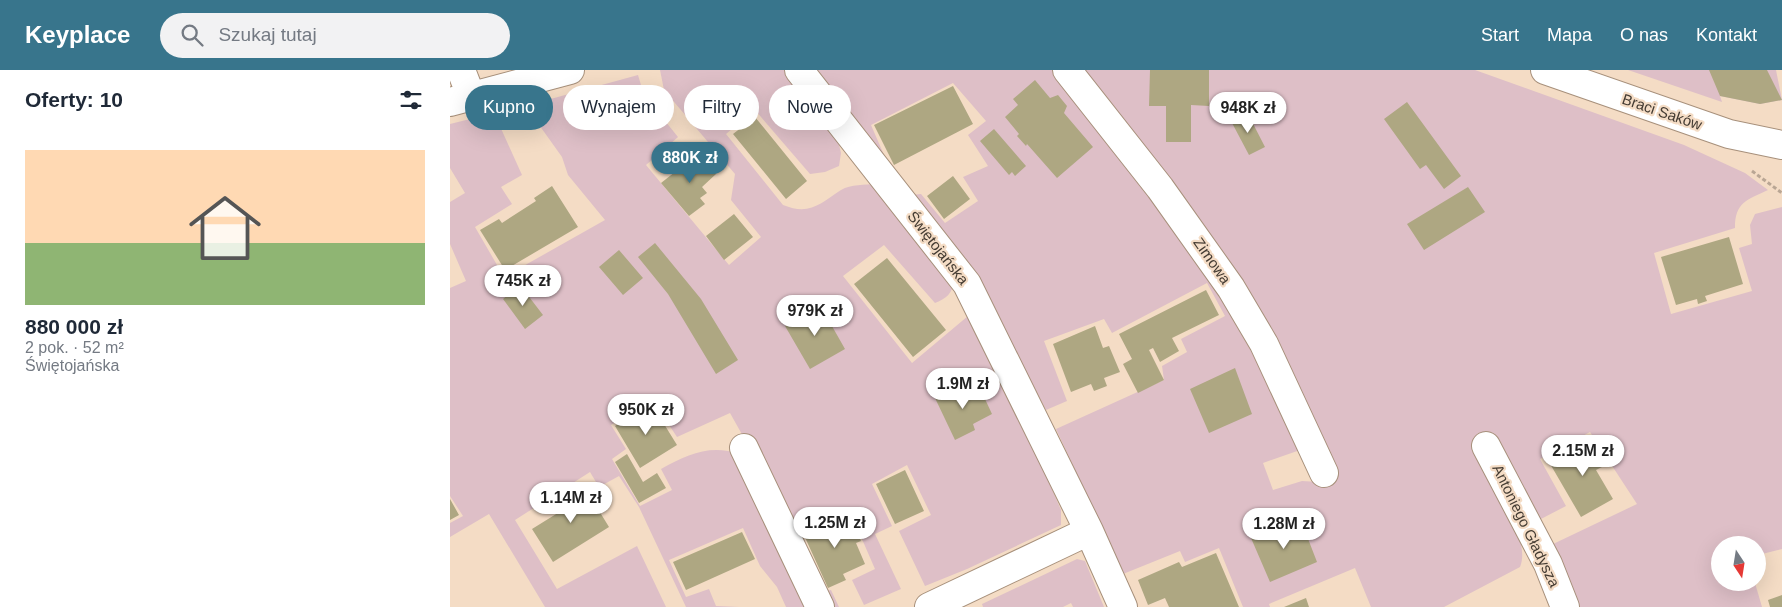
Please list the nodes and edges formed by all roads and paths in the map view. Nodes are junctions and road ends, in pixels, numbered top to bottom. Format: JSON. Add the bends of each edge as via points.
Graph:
{"nodes":[{"id":1,"x":461,"y":70,"type":"edge"},
{"id":2,"x":570,"y":70,"type":"edge"},
{"id":3,"x":799,"y":70,"type":"edge"},
{"id":4,"x":1066,"y":70,"type":"edge"},
{"id":5,"x":1544,"y":70,"type":"edge"},
{"id":6,"x":1577,"y":76,"type":"edge"},
{"id":7,"x":460,"y":99,"type":"edge"},
{"id":8,"x":1782,"y":145,"type":"edge"},
{"id":9,"x":1745,"y":167,"type":"dead end"},
{"id":10,"x":1782,"y":193,"type":"edge"},
{"id":11,"x":1486,"y":446,"type":"dead end"},
{"id":12,"x":744,"y":448,"type":"dead end"},
{"id":13,"x":1324,"y":473,"type":"dead end"},
{"id":14,"x":1088,"y":531,"type":"junction"},
{"id":15,"x":820,"y":607,"type":"edge"},
{"id":16,"x":929,"y":607,"type":"edge"},
{"id":17,"x":1123,"y":607,"type":"edge"},
{"id":18,"x":1565,"y":607,"type":"edge"}],
"edges":[{"from":1,"to":7,"type":"street"},
{"from":2,"to":7,"type":"street"},
{"from":3,"to":14,"type":"street","name":"Świętojańska","via":[[967,284]]},
{"from":4,"to":13,"type":"street","name":"Zimowa","via":[[1160,188],[1231,288],[1264,344]]},
{"from":5,"to":6,"type":"street","name":"Braci Saków"},
{"from":6,"to":8,"type":"street","name":"Braci Saków","via":[[1729,134]]},
{"from":9,"to":10,"type":"path"},
{"from":11,"to":18,"type":"street","name":"Antoniego Gładysza","via":[[1548,564]]},
{"from":12,"to":15,"type":"street"},
{"from":14,"to":16,"type":"street"},
{"from":14,"to":17,"type":"street","name":"Świętojańska"}]}
